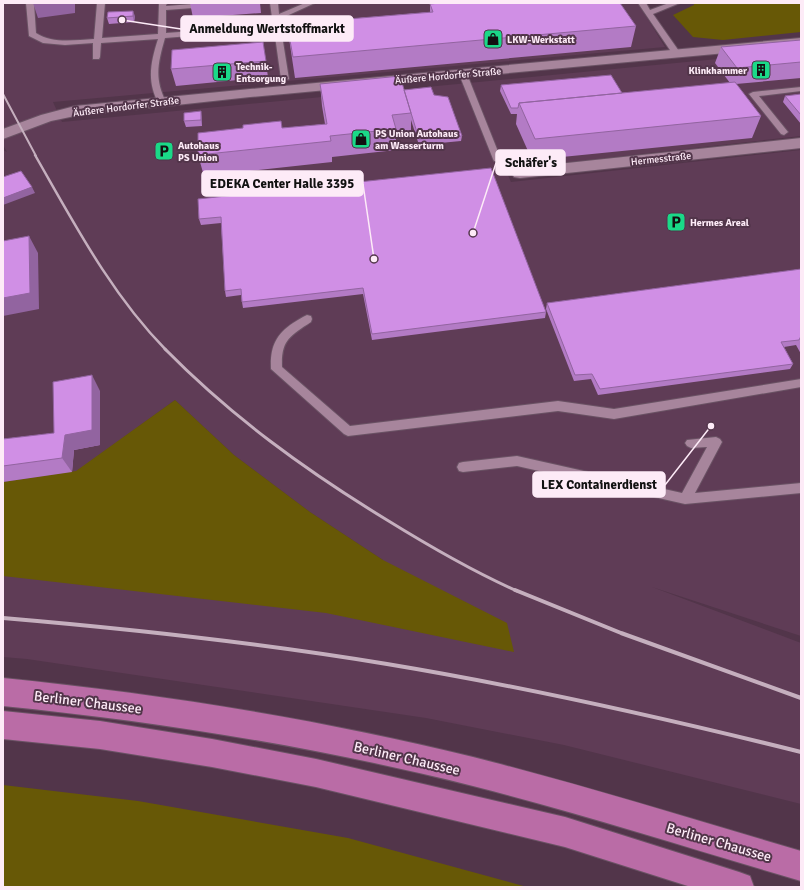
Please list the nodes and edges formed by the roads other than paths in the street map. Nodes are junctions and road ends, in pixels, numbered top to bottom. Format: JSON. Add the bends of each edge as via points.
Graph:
{"nodes":[{"id":1,"x":30,"y":3,"type":"edge"},
{"id":2,"x":101,"y":3,"type":"edge"},
{"id":3,"x":274,"y":3,"type":"edge"},
{"id":4,"x":311,"y":3,"type":"edge"},
{"id":5,"x":642,"y":3,"type":"edge"},
{"id":6,"x":676,"y":3,"type":"edge"},
{"id":7,"x":163,"y":5,"type":"edge"},
{"id":8,"x":193,"y":6,"type":"dead end"},
{"id":9,"x":648,"y":12,"type":"junction"},
{"id":10,"x":276,"y":18,"type":"junction"},
{"id":11,"x":308,"y":24,"type":"edge"},
{"id":12,"x":277,"y":27,"type":"junction"},
{"id":13,"x":162,"y":36,"type":"junction"},
{"id":14,"x":97,"y":41,"type":"junction"},
{"id":15,"x":801,"y":42,"type":"edge"},
{"id":16,"x":677,"y":54,"type":"junction"},
{"id":17,"x":96,"y":57,"type":"dead end"},
{"id":18,"x":463,"y":74,"type":"junction"},
{"id":19,"x":285,"y":79,"type":"dead end"},
{"id":20,"x":801,"y":89,"type":"edge"},
{"id":21,"x":162,"y":102,"type":"junction"},
{"id":22,"x":784,"y":132,"type":"dead end"},
{"id":23,"x":3,"y":134,"type":"edge"},
{"id":24,"x":801,"y":143,"type":"edge"},
{"id":25,"x":497,"y":159,"type":"dead end"},
{"id":26,"x":520,"y":173,"type":"dead end"},
{"id":27,"x":307,"y":319,"type":"dead end"},
{"id":28,"x":801,"y":383,"type":"edge"},
{"id":29,"x":691,"y":443,"type":"dead end"},
{"id":30,"x":463,"y":467,"type":"dead end"},
{"id":31,"x":801,"y":488,"type":"edge"},
{"id":32,"x":685,"y":499,"type":"junction"},
{"id":33,"x":3,"y":692,"type":"edge"},
{"id":34,"x":3,"y":725,"type":"edge"},
{"id":35,"x":801,"y":866,"type":"edge"},
{"id":36,"x":739,"y":887,"type":"edge"}],
"edges":[{"from":1,"to":14,"type":"lane","via":[[32,34],[43,41]]},
{"from":2,"to":14,"type":"lane"},
{"from":3,"to":10,"type":"lane"},
{"from":4,"to":10,"type":"lane"},
{"from":5,"to":9,"type":"lane"},
{"from":6,"to":9,"type":"lane"},
{"from":7,"to":8,"type":"lane"},
{"from":7,"to":13,"type":"lane"},
{"from":9,"to":16,"type":"lane"},
{"from":10,"to":12,"type":"lane"},
{"from":11,"to":12,"type":"lane"},
{"from":12,"to":13,"type":"lane"},
{"from":12,"to":19,"type":"lane"},
{"from":13,"to":14,"type":"lane"},
{"from":13,"to":21,"type":"lane","via":[[153,67],[156,91]]},
{"from":14,"to":17,"type":"lane"},
{"from":15,"to":16,"type":"street","name":"Äußere Hordorfer Straße"},
{"from":16,"to":18,"type":"street","name":"Äußere Hordorfer Straße"},
{"from":18,"to":21,"type":"street","name":"Äußere Hordorfer Straße"},
{"from":18,"to":25,"type":"lane"},
{"from":20,"to":22,"type":"lane","via":[[753,94]]},
{"from":21,"to":23,"type":"street","name":"Äußere Hordorfer Straße","via":[[75,111],[46,118]]},
{"from":24,"to":26,"type":"street","name":"Hermesstraße"},
{"from":27,"to":28,"type":"lane","via":[[283,335],[275,354],[276,369],[348,430],[558,406],[614,414]]},
{"from":29,"to":32,"type":"lane","via":[[716,442]]},
{"from":30,"to":32,"type":"lane","via":[[517,461]]},
{"from":31,"to":32,"type":"lane"},
{"from":33,"to":35,"type":"main road","name":"Berliner Chaussee","via":[[86,700],[296,734],[426,761],[546,791]]},
{"from":34,"to":36,"type":"main road","via":[[100,735],[316,773],[565,832]]}]}
